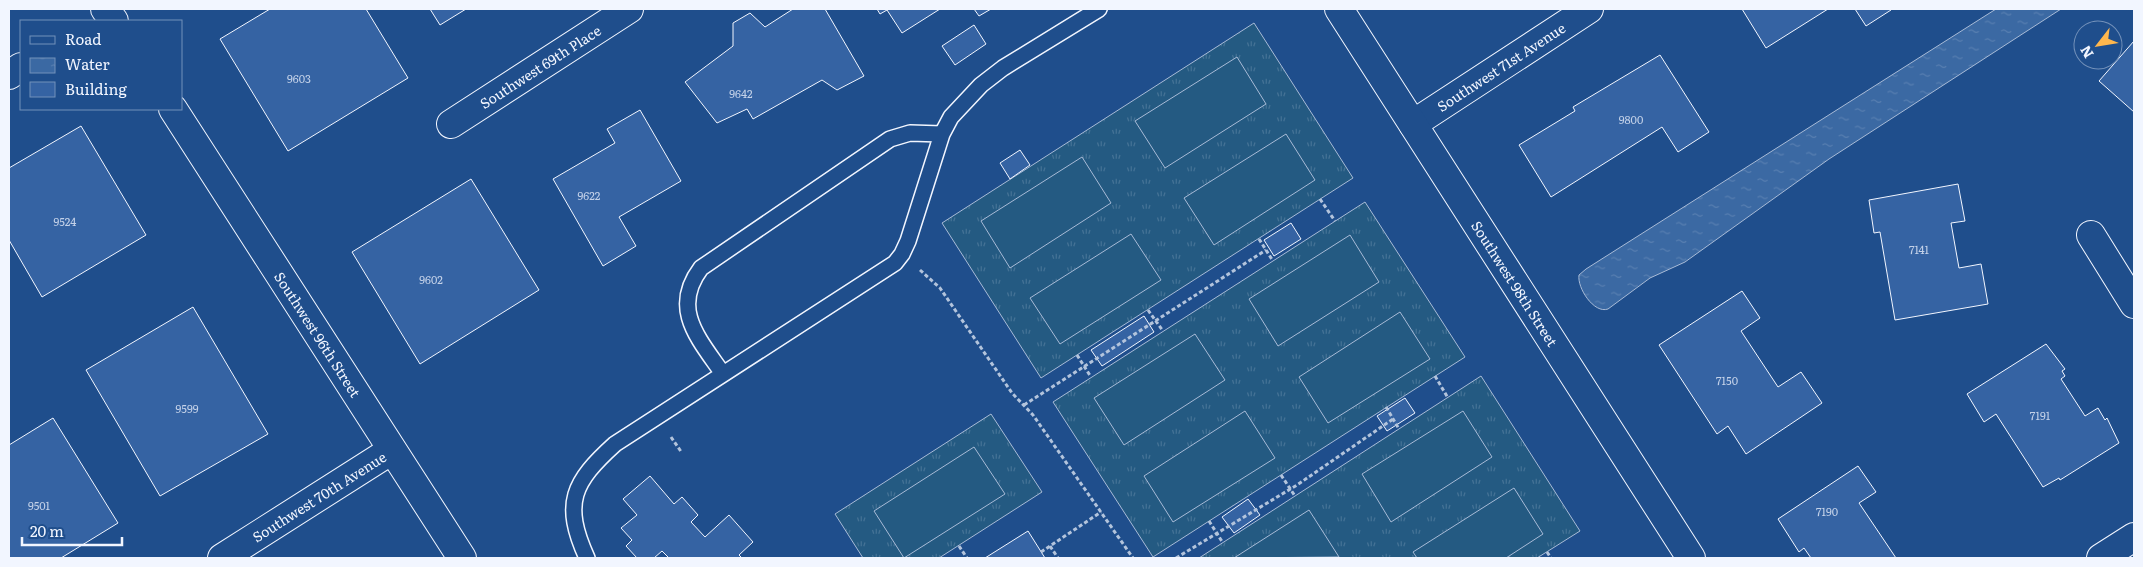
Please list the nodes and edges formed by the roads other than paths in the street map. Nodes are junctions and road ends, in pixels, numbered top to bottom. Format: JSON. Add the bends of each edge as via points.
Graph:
{"nodes":[{"id":1,"x":629,"y":9,"type":"edge"},
{"id":2,"x":1100,"y":9,"type":"edge"},
{"id":3,"x":1339,"y":9,"type":"edge"},
{"id":4,"x":1590,"y":9,"type":"edge"},
{"id":5,"x":20,"y":68,"type":"edge"},
{"id":6,"x":9,"y":75,"type":"edge"},
{"id":7,"x":174,"y":110,"type":"edge"},
{"id":8,"x":451,"y":124,"type":"dead end"},
{"id":9,"x":1413,"y":124,"type":"junction"},
{"id":10,"x":942,"y":134,"type":"junction"},
{"id":11,"x":2091,"y":235,"type":"dead end"},
{"id":12,"x":2134,"y":304,"type":"edge"},
{"id":13,"x":723,"y":374,"type":"junction"},
{"id":14,"x":392,"y":450,"type":"junction"},
{"id":15,"x":2134,"y":537,"type":"edge"},
{"id":16,"x":222,"y":558,"type":"edge"},
{"id":17,"x":462,"y":558,"type":"edge"},
{"id":18,"x":587,"y":558,"type":"edge"},
{"id":19,"x":1691,"y":558,"type":"edge"},
{"id":20,"x":2101,"y":558,"type":"edge"}],
"edges":[{"from":1,"to":8,"type":"street","name":"Southwest 69th Place"},
{"from":2,"to":10,"type":"lane","via":[[981,85],[951,117]]},
{"from":3,"to":9,"type":"street","name":"Southwest 98th Street"},
{"from":4,"to":9,"type":"street","name":"Southwest 71st Avenue"},
{"from":5,"to":6,"type":"street"},
{"from":7,"to":14,"type":"street","name":"Southwest 96th Street"},
{"from":9,"to":19,"type":"street","name":"Southwest 98th Street"},
{"from":10,"to":13,"type":"lane","via":[[908,241],[895,263]]},
{"from":10,"to":13,"type":"lane","via":[[910,133],[890,139],[701,268],[692,279],[686,308],[696,334]]},
{"from":11,"to":12,"type":"street"},
{"from":13,"to":18,"type":"lane","via":[[615,444],[584,474],[574,508],[576,528]]},
{"from":14,"to":16,"type":"street","name":"Southwest 70th Avenue"},
{"from":14,"to":17,"type":"street","name":"Southwest 96th Street"},
{"from":15,"to":20,"type":"street"}]}
